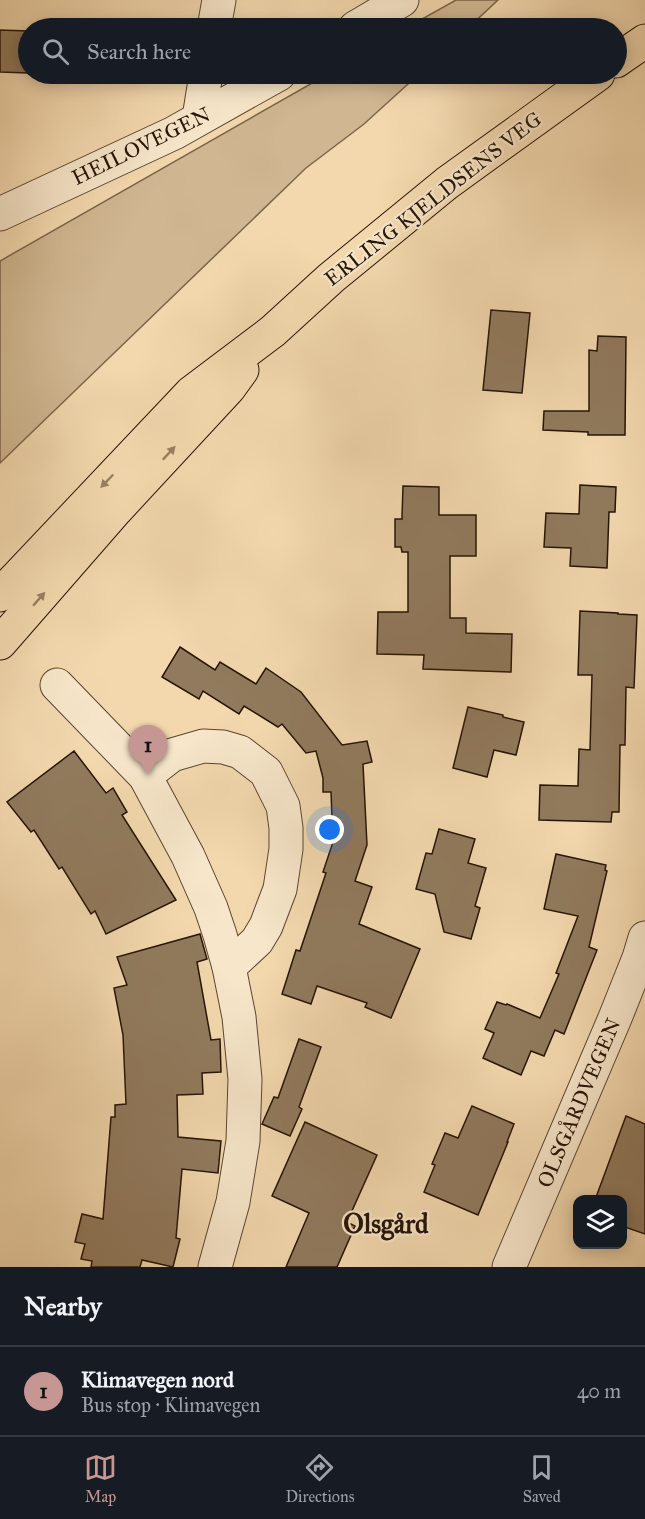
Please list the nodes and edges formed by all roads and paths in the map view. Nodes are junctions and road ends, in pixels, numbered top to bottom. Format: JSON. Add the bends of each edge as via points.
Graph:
{"nodes":[{"id":1,"x":219,"y":0,"type":"edge"},
{"id":2,"x":402,"y":0,"type":"edge"},
{"id":3,"x":216,"y":18,"type":"edge"},
{"id":4,"x":371,"y":18,"type":"edge"},
{"id":5,"x":645,"y":42,"type":"edge"},
{"id":6,"x":627,"y":54,"type":"edge"},
{"id":7,"x":204,"y":84,"type":"edge"},
{"id":8,"x":261,"y":84,"type":"edge"},
{"id":9,"x":584,"y":84,"type":"edge"},
{"id":10,"x":199,"y":118,"type":"junction"},
{"id":11,"x":0,"y":214,"type":"edge"},
{"id":12,"x":273,"y":331,"type":"junction"},
{"id":13,"x":0,"y":595,"type":"edge"},
{"id":14,"x":0,"y":643,"type":"edge"},
{"id":15,"x":57,"y":685,"type":"dead end"},
{"id":16,"x":145,"y":776,"type":"junction"},
{"id":17,"x":645,"y":938,"type":"edge"},
{"id":18,"x":229,"y":967,"type":"junction"},
{"id":19,"x":215,"y":1267,"type":"edge"},
{"id":20,"x":509,"y":1267,"type":"edge"}],
"edges":[{"from":1,"to":3,"type":"street"},
{"from":2,"to":4,"type":"street"},
{"from":5,"to":6,"type":"highway"},
{"from":7,"to":10,"type":"street"},
{"from":8,"to":10,"type":"street","name":"HEILOVEGEN"},
{"from":9,"to":12,"type":"highway","name":"ERLING KJELDSENS VEG","via":[[447,183]]},
{"from":10,"to":11,"type":"street","name":"HEILOVEGEN"},
{"from":12,"to":13,"type":"highway","name":"ERLING KJELDSENS VEG","one_way":true,"via":[[191,393]]},
{"from":14,"to":12,"type":"highway","name":"ERLING KJELDSENS VEG","one_way":true,"via":[[229,388]]},
{"from":15,"to":16,"type":"street"},
{"from":16,"to":18,"type":"street","via":[[212,908]]},
{"from":16,"to":18,"type":"street","via":[[172,755],[203,746],[223,747],[240,752],[266,772],[283,806],[286,849],[280,889],[257,941]]},
{"from":17,"to":20,"type":"street","name":"OLSGÅRDVEGEN"},
{"from":18,"to":19,"type":"street","via":[[245,1079],[243,1141],[233,1202]]}]}
